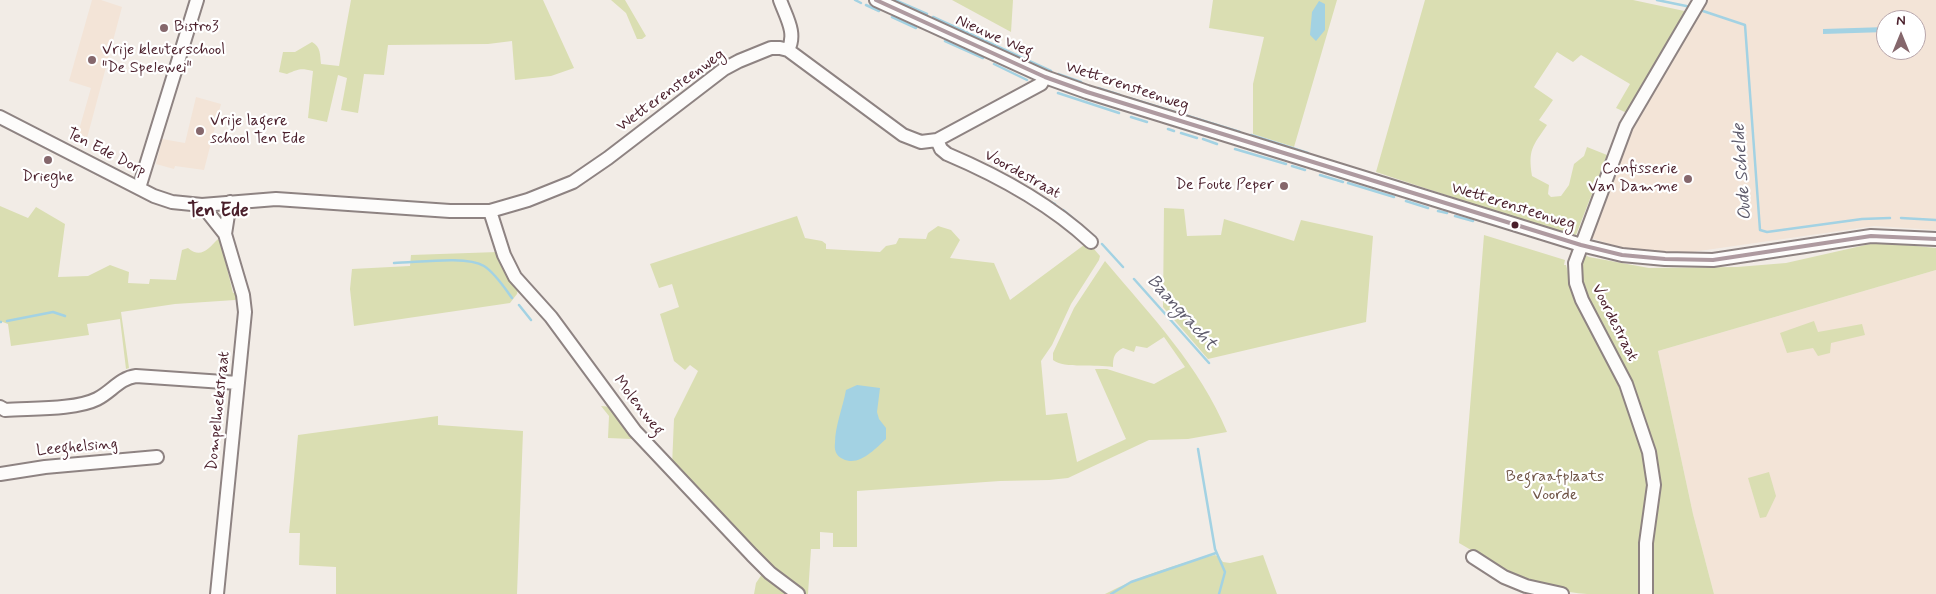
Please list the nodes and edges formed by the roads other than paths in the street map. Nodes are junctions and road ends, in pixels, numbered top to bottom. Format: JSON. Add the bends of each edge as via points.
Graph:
{"nodes":[{"id":1,"x":197,"y":0,"type":"edge"},
{"id":2,"x":780,"y":0,"type":"edge"},
{"id":3,"x":876,"y":0,"type":"edge"},
{"id":4,"x":1700,"y":0,"type":"edge"},
{"id":5,"x":788,"y":50,"type":"junction"},
{"id":6,"x":1045,"y":77,"type":"junction"},
{"id":7,"x":0,"y":117,"type":"edge"},
{"id":8,"x":938,"y":140,"type":"junction"},
{"id":9,"x":139,"y":188,"type":"junction"},
{"id":10,"x":230,"y":202,"type":"junction"},
{"id":11,"x":202,"y":205,"type":"junction"},
{"id":12,"x":490,"y":211,"type":"junction"},
{"id":13,"x":225,"y":234,"type":"junction"},
{"id":14,"x":1936,"y":239,"type":"edge"},
{"id":15,"x":1091,"y":242,"type":"dead end"},
{"id":16,"x":1581,"y":245,"type":"junction"},
{"id":17,"x":238,"y":383,"type":"junction"},
{"id":18,"x":0,"y":407,"type":"edge"},
{"id":19,"x":157,"y":458,"type":"dead end"},
{"id":20,"x":0,"y":474,"type":"edge"},
{"id":21,"x":1474,"y":557,"type":"dead end"},
{"id":22,"x":217,"y":594,"type":"edge"},
{"id":23,"x":798,"y":594,"type":"edge"},
{"id":24,"x":1562,"y":594,"type":"edge"},
{"id":25,"x":1646,"y":594,"type":"edge"}],
"edges":[{"from":1,"to":9,"type":"street"},
{"from":2,"to":5,"type":"street","via":[[793,40]]},
{"from":3,"to":6,"type":"street","name":"Nieuwe Weg"},
{"from":4,"to":16,"type":"street","name":"Voordestraat","via":[[1626,126]]},
{"from":5,"to":8,"type":"street","name":"Wetterensteenweg","via":[[903,136],[921,142]]},
{"from":5,"to":12,"type":"street","name":"Wetterensteenweg","via":[[770,48],[738,61],[573,182]]},
{"from":6,"to":8,"type":"street","name":"Wetterensteenweg","via":[[1041,84]]},
{"from":6,"to":16,"type":"street","name":"Wetterensteenweg","via":[[1131,107]]},
{"from":7,"to":9,"type":"street","name":"Ten Ede Dorp"},
{"from":8,"to":15,"type":"street","name":"Voordestraat","via":[[947,154],[1018,188],[1054,210]]},
{"from":9,"to":11,"type":"street","name":"Ten Ede Dorp","via":[[172,202]]},
{"from":10,"to":11,"type":"street","name":"Wetterensteenweg"},
{"from":10,"to":12,"type":"street","name":"Wetterensteenweg","via":[[276,199]]},
{"from":10,"to":13,"type":"street","name":"Dompelhoekstraat"},
{"from":11,"to":13,"type":"street","name":"Dompelhoekstraat"},
{"from":12,"to":23,"type":"street","name":"Molenweg","via":[[515,277],[551,317],[635,431],[770,573]]},
{"from":13,"to":17,"type":"street","name":"Dompelhoekstraat","via":[[245,312]]},
{"from":14,"to":16,"type":"street","name":"Wetterensteenweg","via":[[1871,236],[1714,260],[1622,255]]},
{"from":16,"to":25,"type":"street","name":"Voordestraat","via":[[1575,263],[1576,283],[1626,384],[1653,471],[1653,498],[1646,543]]},
{"from":17,"to":18,"type":"street","via":[[136,376],[128,377],[96,399],[83,403],[5,410]]},
{"from":17,"to":22,"type":"street","name":"Dompelhoekstraat"},
{"from":19,"to":20,"type":"street","name":"Leeghelsing"},
{"from":21,"to":24,"type":"street","via":[[1504,577]]}]}
